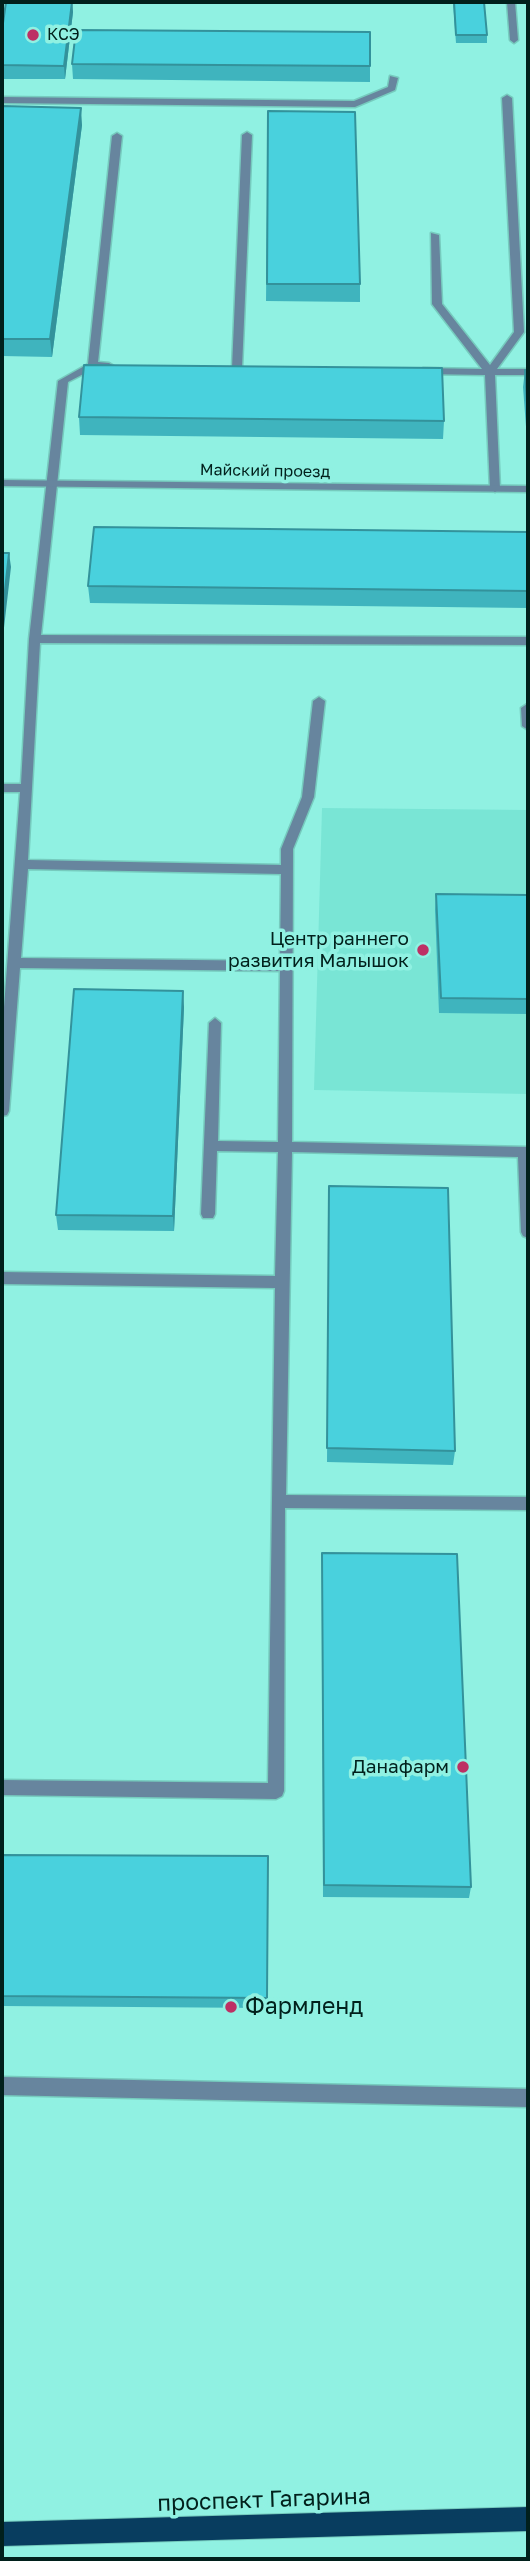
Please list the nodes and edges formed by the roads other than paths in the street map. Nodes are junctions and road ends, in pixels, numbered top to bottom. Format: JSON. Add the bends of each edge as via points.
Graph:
{"nodes":[{"id":1,"x":511,"y":2,"type":"edge"},
{"id":2,"x":514,"y":40,"type":"dead end"},
{"id":3,"x":393,"y":78,"type":"dead end"},
{"id":4,"x":507,"y":97,"type":"dead end"},
{"id":5,"x":2,"y":100,"type":"edge"},
{"id":6,"x":247,"y":135,"type":"dead end"},
{"id":7,"x":117,"y":136,"type":"dead end"},
{"id":8,"x":434,"y":235,"type":"dead end"},
{"id":9,"x":524,"y":332,"type":"edge"},
{"id":10,"x":93,"y":365,"type":"junction"},
{"id":11,"x":119,"y":366,"type":"edge"},
{"id":12,"x":224,"y":368,"type":"edge"},
{"id":13,"x":237,"y":368,"type":"junction"},
{"id":14,"x":250,"y":368,"type":"edge"},
{"id":15,"x":410,"y":371,"type":"edge"},
{"id":16,"x":490,"y":372,"type":"junction"},
{"id":17,"x":528,"y":372,"type":"edge"},
{"id":18,"x":2,"y":483,"type":"edge"},
{"id":19,"x":52,"y":484,"type":"junction"},
{"id":20,"x":495,"y":489,"type":"junction"},
{"id":21,"x":528,"y":489,"type":"edge"},
{"id":22,"x":35,"y":639,"type":"junction"},
{"id":23,"x":528,"y":641,"type":"edge"},
{"id":24,"x":319,"y":701,"type":"dead end"},
{"id":25,"x":527,"y":708,"type":"edge"},
{"id":26,"x":528,"y":726,"type":"edge"},
{"id":27,"x":2,"y":788,"type":"edge"},
{"id":28,"x":25,"y":788,"type":"junction"},
{"id":29,"x":22,"y":864,"type":"junction"},
{"id":30,"x":287,"y":870,"type":"junction"},
{"id":31,"x":14,"y":963,"type":"junction"},
{"id":32,"x":286,"y":966,"type":"junction"},
{"id":33,"x":215,"y":1023,"type":"dead end"},
{"id":34,"x":2,"y":1111,"type":"edge"},
{"id":35,"x":211,"y":1146,"type":"junction"},
{"id":36,"x":285,"y":1147,"type":"junction"},
{"id":37,"x":526,"y":1152,"type":"edge"},
{"id":38,"x":208,"y":1214,"type":"dead end"},
{"id":39,"x":528,"y":1233,"type":"edge"},
{"id":40,"x":2,"y":1278,"type":"edge"},
{"id":41,"x":281,"y":1282,"type":"junction"},
{"id":42,"x":278,"y":1502,"type":"junction"},
{"id":43,"x":528,"y":1504,"type":"edge"},
{"id":44,"x":2,"y":1788,"type":"edge"},
{"id":45,"x":2,"y":2086,"type":"edge"},
{"id":46,"x":528,"y":2098,"type":"edge"},
{"id":47,"x":528,"y":2519,"type":"edge"},
{"id":48,"x":2,"y":2534,"type":"edge"}],
"edges":[{"from":1,"to":2,"type":"street"},
{"from":3,"to":5,"type":"street","via":[[392,88],[355,104]]},
{"from":4,"to":9,"type":"street"},
{"from":6,"to":13,"type":"street"},
{"from":7,"to":10,"type":"street"},
{"from":8,"to":16,"type":"street","via":[[437,304]]},
{"from":9,"to":16,"type":"street"},
{"from":10,"to":11,"type":"street"},
{"from":10,"to":19,"type":"street","via":[[63,381]]},
{"from":12,"to":13,"type":"street"},
{"from":13,"to":14,"type":"street"},
{"from":15,"to":16,"type":"street"},
{"from":16,"to":17,"type":"street"},
{"from":16,"to":20,"type":"street"},
{"from":18,"to":19,"type":"street","name":"Майский проезд"},
{"from":19,"to":20,"type":"street","name":"Майский проезд"},
{"from":19,"to":22,"type":"street"},
{"from":20,"to":21,"type":"street","name":"Майский проезд"},
{"from":22,"to":23,"type":"street"},
{"from":22,"to":28,"type":"street"},
{"from":24,"to":30,"type":"street","via":[[307,797],[288,849]]},
{"from":25,"to":26,"type":"street"},
{"from":27,"to":28,"type":"street"},
{"from":28,"to":29,"type":"street"},
{"from":29,"to":30,"type":"street"},
{"from":29,"to":31,"type":"street"},
{"from":30,"to":32,"type":"street"},
{"from":31,"to":32,"type":"street"},
{"from":31,"to":34,"type":"street"},
{"from":32,"to":36,"type":"street"},
{"from":33,"to":35,"type":"street"},
{"from":35,"to":36,"type":"street"},
{"from":35,"to":38,"type":"street"},
{"from":36,"to":37,"type":"street"},
{"from":36,"to":41,"type":"street"},
{"from":37,"to":39,"type":"street"},
{"from":40,"to":41,"type":"street"},
{"from":41,"to":42,"type":"street"},
{"from":42,"to":43,"type":"street"},
{"from":42,"to":44,"type":"street","via":[[276,1791]]},
{"from":45,"to":46,"type":"street"},
{"from":47,"to":48,"type":"main road","name":"проспект Гагарина"}]}
